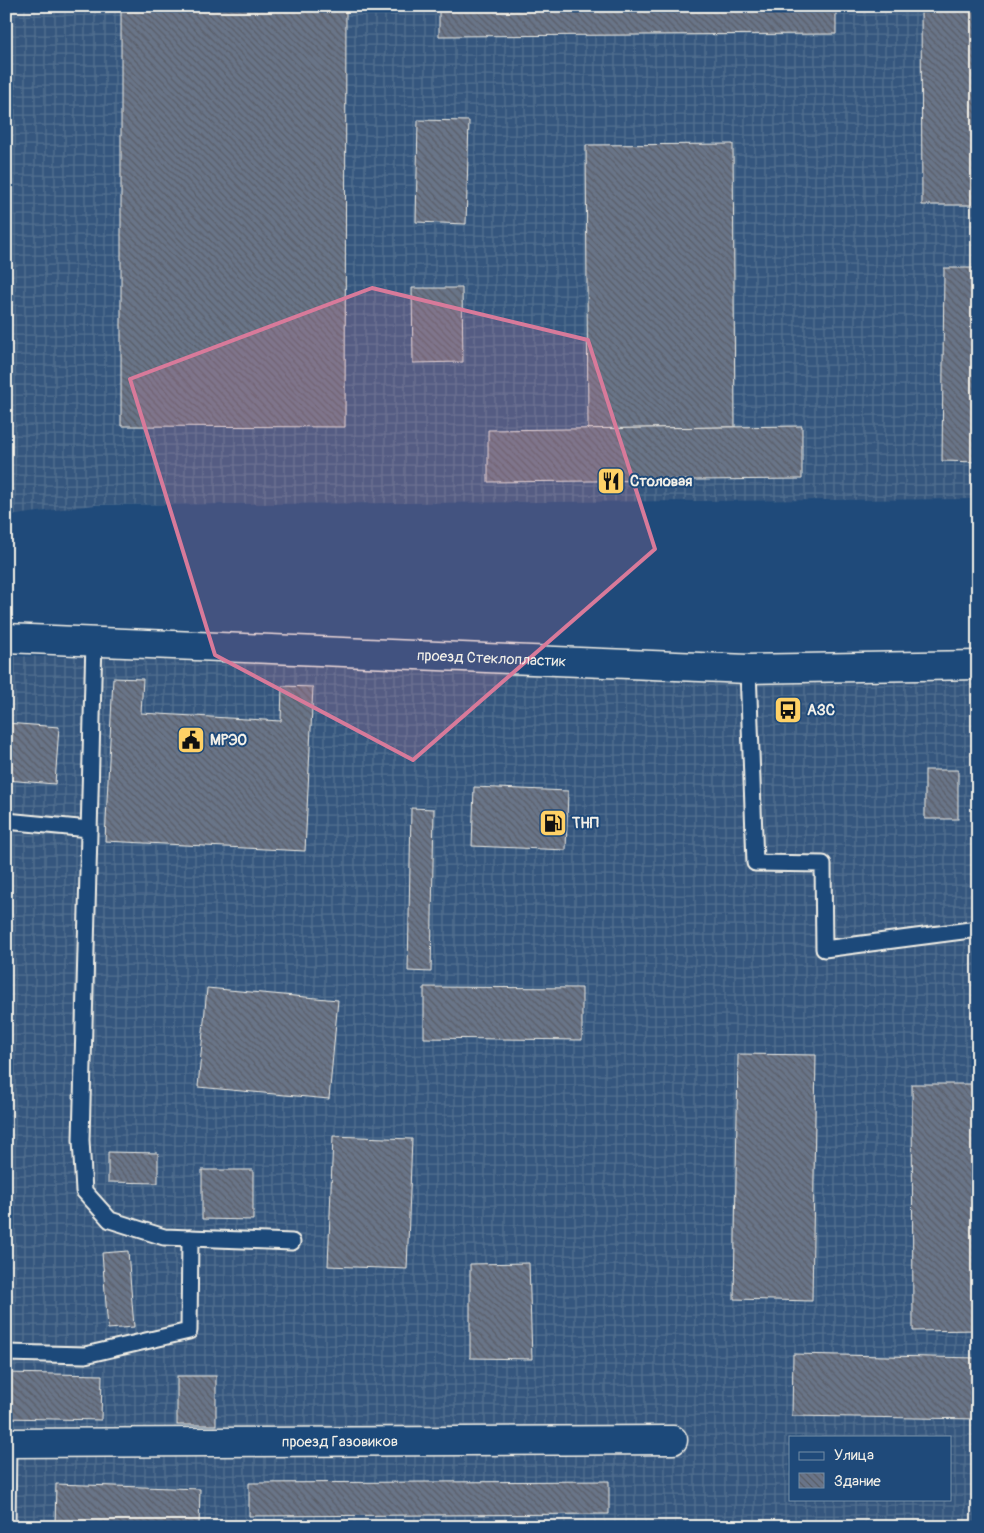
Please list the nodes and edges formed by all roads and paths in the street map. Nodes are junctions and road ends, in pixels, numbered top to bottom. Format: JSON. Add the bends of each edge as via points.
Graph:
{"nodes":[{"id":1,"x":6,"y":638,"type":"edge"},
{"id":2,"x":94,"y":641,"type":"junction"},
{"id":3,"x":978,"y":665,"type":"edge"},
{"id":4,"x":748,"y":669,"type":"junction"},
{"id":5,"x":6,"y":822,"type":"edge"},
{"id":6,"x":90,"y":829,"type":"junction"},
{"id":7,"x":978,"y":929,"type":"edge"},
{"id":8,"x":190,"y":1238,"type":"junction"},
{"id":9,"x":292,"y":1242,"type":"dead end"},
{"id":10,"x":6,"y":1353,"type":"edge"},
{"id":11,"x":673,"y":1440,"type":"dead end"},
{"id":12,"x":7,"y":1443,"type":"edge"},
{"id":13,"x":7,"y":1527,"type":"edge"}],
"edges":[{"from":1,"to":2,"type":"street","name":"проезд Стеклопластик"},
{"from":2,"to":4,"type":"street","name":"проезд Стеклопластик"},
{"from":2,"to":6,"type":"lane"},
{"from":3,"to":4,"type":"street","name":"проезд Стеклопластик"},
{"from":4,"to":7,"type":"lane","via":[[755,863],[823,864],[824,949]]},
{"from":5,"to":6,"type":"lane"},
{"from":6,"to":8,"type":"lane","via":[[81,1140],[84,1191],[110,1220],[164,1237]]},
{"from":8,"to":9,"type":"lane"},
{"from":8,"to":10,"type":"lane","via":[[189,1331],[85,1355]]},
{"from":11,"to":12,"type":"street","name":"проезд Газовиков"},
{"from":12,"to":13,"type":"lane"}]}
